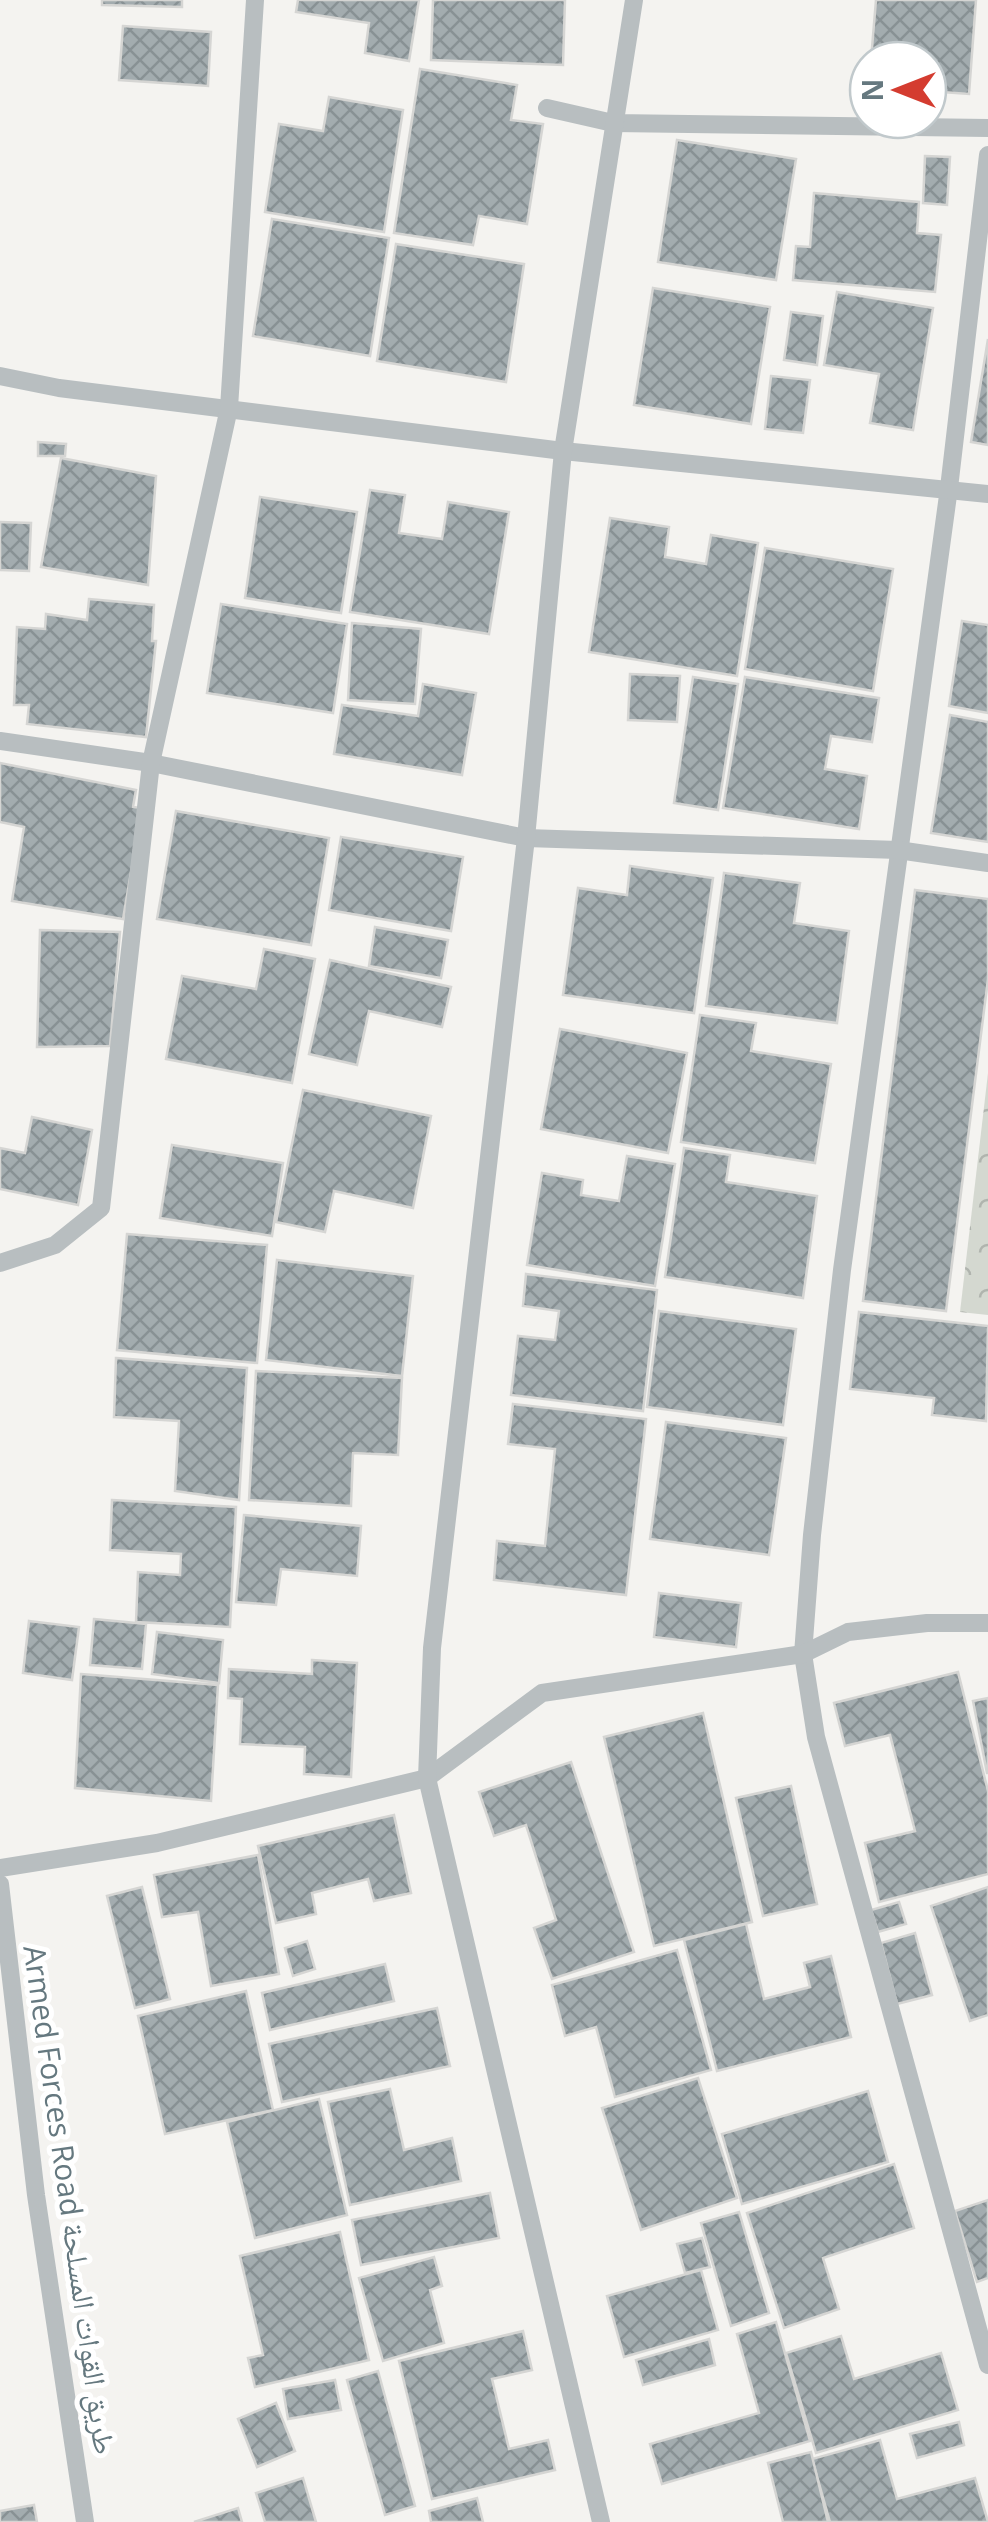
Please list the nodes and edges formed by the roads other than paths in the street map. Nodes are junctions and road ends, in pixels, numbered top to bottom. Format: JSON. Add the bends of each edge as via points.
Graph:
{"nodes":[{"id":1,"x":255,"y":0,"type":"edge"},
{"id":2,"x":634,"y":0,"type":"edge"},
{"id":3,"x":547,"y":108,"type":"dead end"},
{"id":4,"x":614,"y":123,"type":"junction"},
{"id":5,"x":988,"y":128,"type":"edge"},
{"id":6,"x":988,"y":155,"type":"edge"},
{"id":7,"x":0,"y":376,"type":"edge"},
{"id":8,"x":229,"y":408,"type":"junction"},
{"id":9,"x":563,"y":452,"type":"junction"},
{"id":10,"x":948,"y":488,"type":"junction"},
{"id":11,"x":988,"y":494,"type":"edge"},
{"id":12,"x":0,"y":741,"type":"edge"},
{"id":13,"x":150,"y":763,"type":"junction"},
{"id":14,"x":526,"y":838,"type":"junction"},
{"id":15,"x":898,"y":850,"type":"junction"},
{"id":16,"x":988,"y":863,"type":"edge"},
{"id":17,"x":0,"y":1263,"type":"edge"},
{"id":18,"x":988,"y":1623,"type":"edge"},
{"id":19,"x":803,"y":1654,"type":"junction"},
{"id":20,"x":428,"y":1778,"type":"junction"},
{"id":21,"x":0,"y":1868,"type":"edge"},
{"id":22,"x":0,"y":1884,"type":"edge"},
{"id":23,"x":988,"y":2365,"type":"edge"},
{"id":24,"x":84,"y":2522,"type":"edge"},
{"id":25,"x":601,"y":2522,"type":"edge"}],
"edges":[{"from":1,"to":8,"type":"street"},
{"from":2,"to":4,"type":"street"},
{"from":3,"to":4,"type":"street"},
{"from":4,"to":5,"type":"street"},
{"from":4,"to":9,"type":"street"},
{"from":6,"to":10,"type":"street"},
{"from":7,"to":8,"type":"street"},
{"from":8,"to":9,"type":"street"},
{"from":8,"to":13,"type":"street"},
{"from":9,"to":10,"type":"street"},
{"from":9,"to":14,"type":"street"},
{"from":10,"to":11,"type":"street"},
{"from":10,"to":15,"type":"street"},
{"from":12,"to":13,"type":"street"},
{"from":13,"to":14,"type":"street"},
{"from":13,"to":17,"type":"street","via":[[101,1208],[55,1245]]},
{"from":14,"to":15,"type":"street"},
{"from":14,"to":20,"type":"street","via":[[432,1648]]},
{"from":15,"to":16,"type":"street"},
{"from":15,"to":19,"type":"street","via":[[842,1270]]},
{"from":18,"to":19,"type":"street","via":[[848,1632]]},
{"from":19,"to":20,"type":"street","via":[[542,1693]]},
{"from":19,"to":23,"type":"street","via":[[816,1737]]},
{"from":20,"to":21,"type":"street","via":[[157,1843]]},
{"from":20,"to":25,"type":"street"},
{"from":22,"to":24,"type":"street","name":"Armed Forces Road طريق القوات المسلحة"}]}
